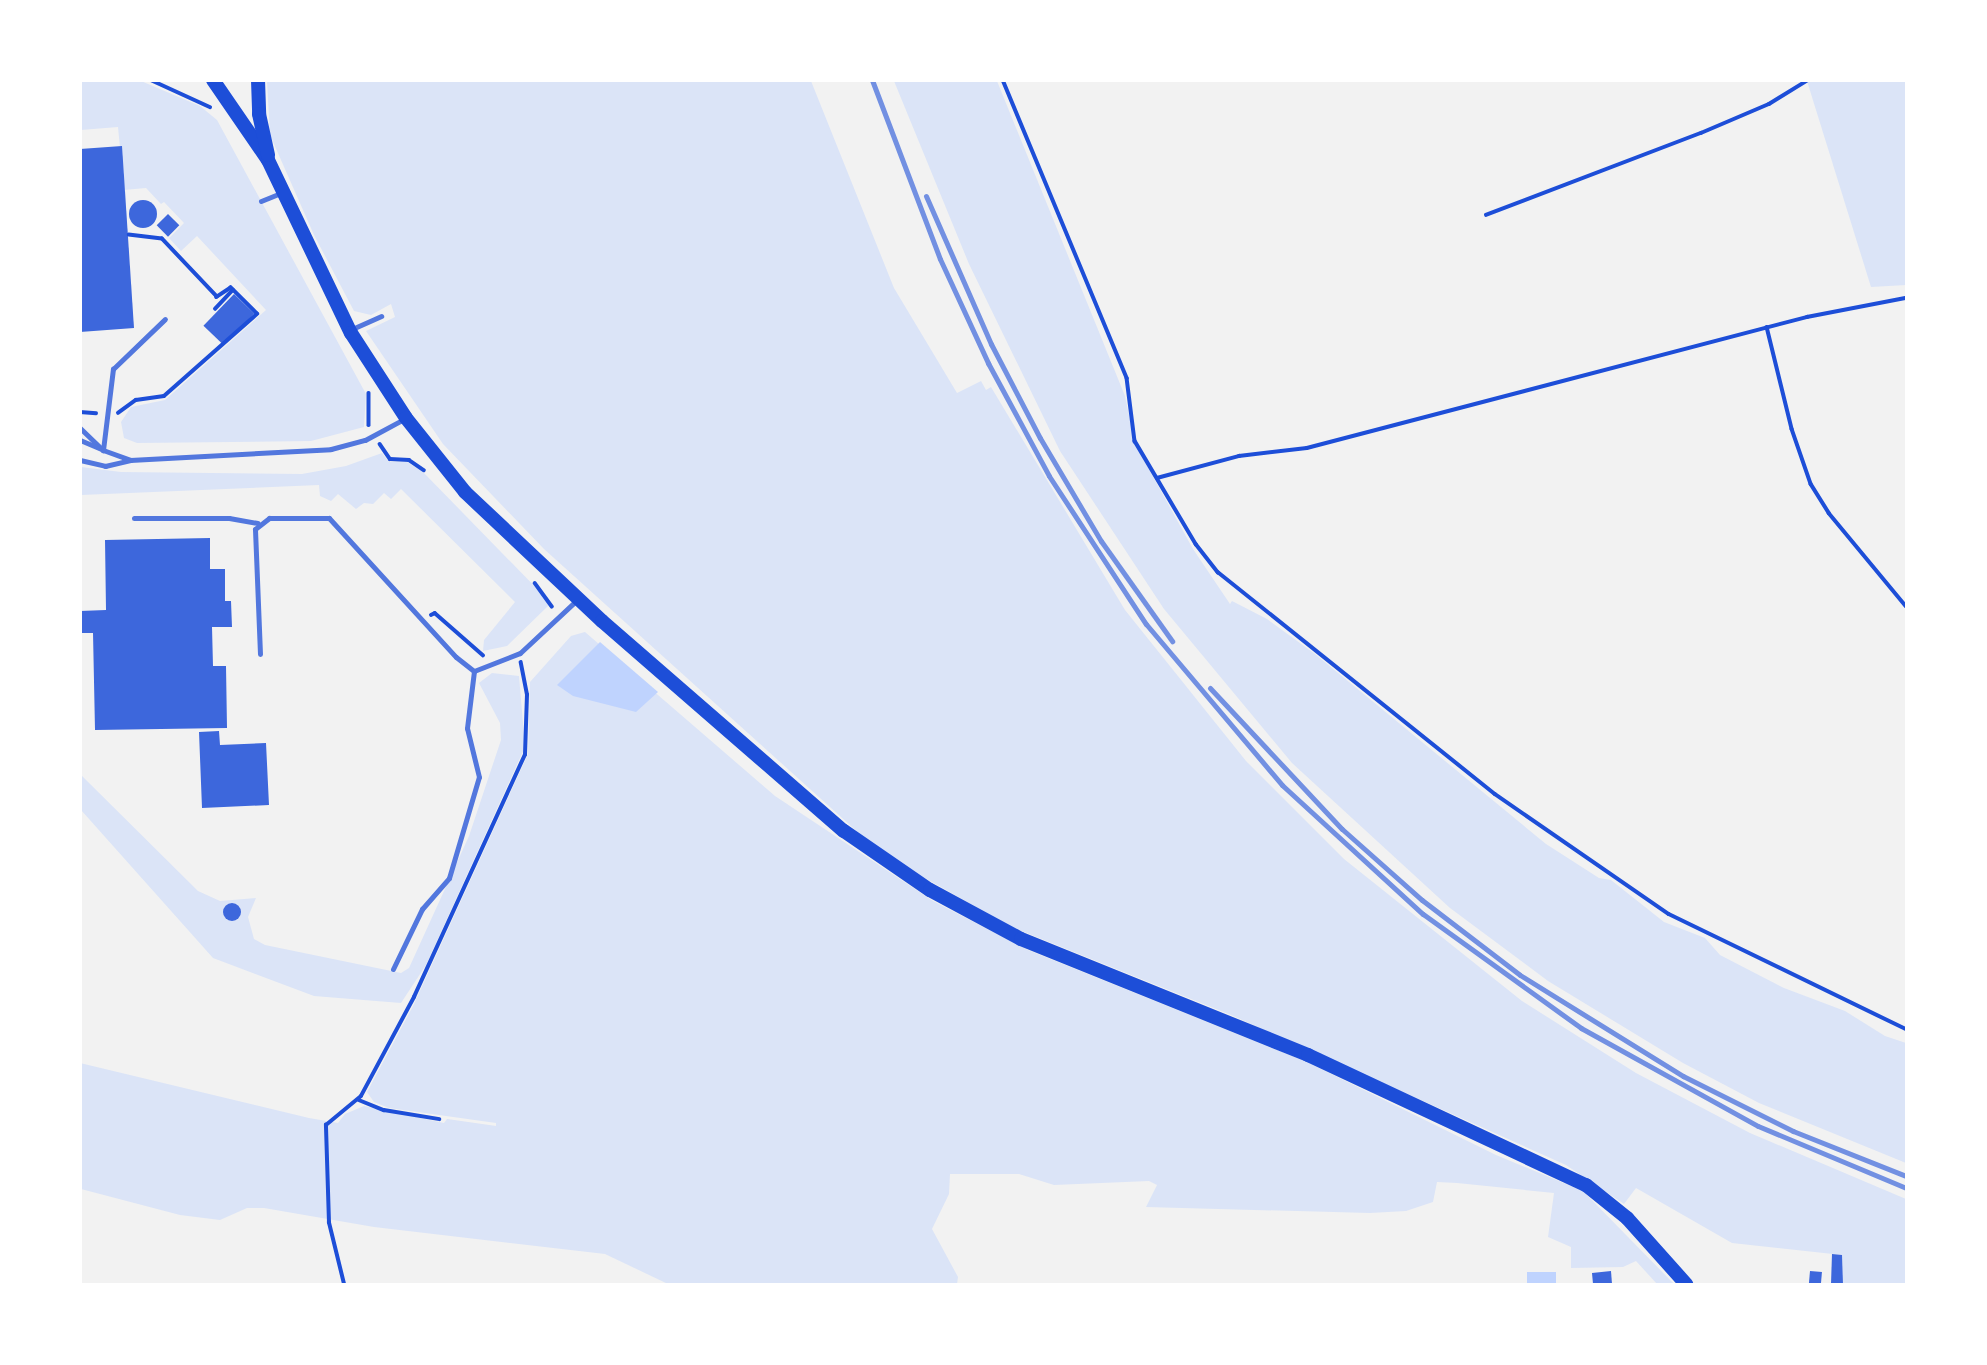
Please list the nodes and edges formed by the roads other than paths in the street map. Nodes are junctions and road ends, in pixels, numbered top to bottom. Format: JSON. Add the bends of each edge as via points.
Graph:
{"nodes":[{"id":1,"x":213,"y":80,"type":"edge"},
{"id":2,"x":258,"y":80,"type":"edge"},
{"id":3,"x":268,"y":160,"type":"junction"},
{"id":4,"x":283,"y":192,"type":"junction"},
{"id":5,"x":261,"y":201,"type":"dead end"},
{"id":6,"x":381,"y":316,"type":"dead end"},
{"id":7,"x":165,"y":319,"type":"dead end"},
{"id":8,"x":349,"y":330,"type":"junction"},
{"id":9,"x":406,"y":418,"type":"junction"},
{"id":10,"x":80,"y":428,"type":"edge"},
{"id":11,"x":80,"y":440,"type":"edge"},
{"id":12,"x":103,"y":450,"type":"junction"},
{"id":13,"x":80,"y":460,"type":"edge"},
{"id":14,"x":130,"y":460,"type":"junction"},
{"id":15,"x":134,"y":518,"type":"dead end"},
{"id":16,"x":258,"y":523,"type":"junction"},
{"id":17,"x":578,"y":599,"type":"junction"},
{"id":18,"x":260,"y":654,"type":"dead end"},
{"id":19,"x":474,"y":671,"type":"junction"},
{"id":20,"x":393,"y":969,"type":"dead end"},
{"id":21,"x":1686,"y":1284,"type":"edge"}],
"edges":[{"from":1,"to":3,"type":"main road"},
{"from":2,"to":3,"type":"main road"},
{"from":3,"to":4,"type":"main road"},
{"from":4,"to":5,"type":"lane"},
{"from":4,"to":8,"type":"main road"},
{"from":6,"to":8,"type":"lane"},
{"from":7,"to":12,"type":"lane","via":[[113,369]]},
{"from":8,"to":9,"type":"main road"},
{"from":9,"to":14,"type":"lane","via":[[365,440],[331,449]]},
{"from":9,"to":17,"type":"main road","via":[[490,519]]},
{"from":10,"to":12,"type":"lane"},
{"from":11,"to":12,"type":"lane"},
{"from":12,"to":14,"type":"lane"},
{"from":13,"to":14,"type":"lane","via":[[105,466]]},
{"from":15,"to":16,"type":"lane","via":[[229,518]]},
{"from":16,"to":18,"type":"lane"},
{"from":16,"to":19,"type":"lane","via":[[269,517],[329,518]]},
{"from":17,"to":19,"type":"lane","via":[[517,656]]},
{"from":17,"to":21,"type":"main road","via":[[844,831],[930,890],[1021,939],[1308,1055],[1602,1196]]},
{"from":19,"to":20,"type":"lane","via":[[467,729],[479,777],[449,878],[422,909]]}]}
